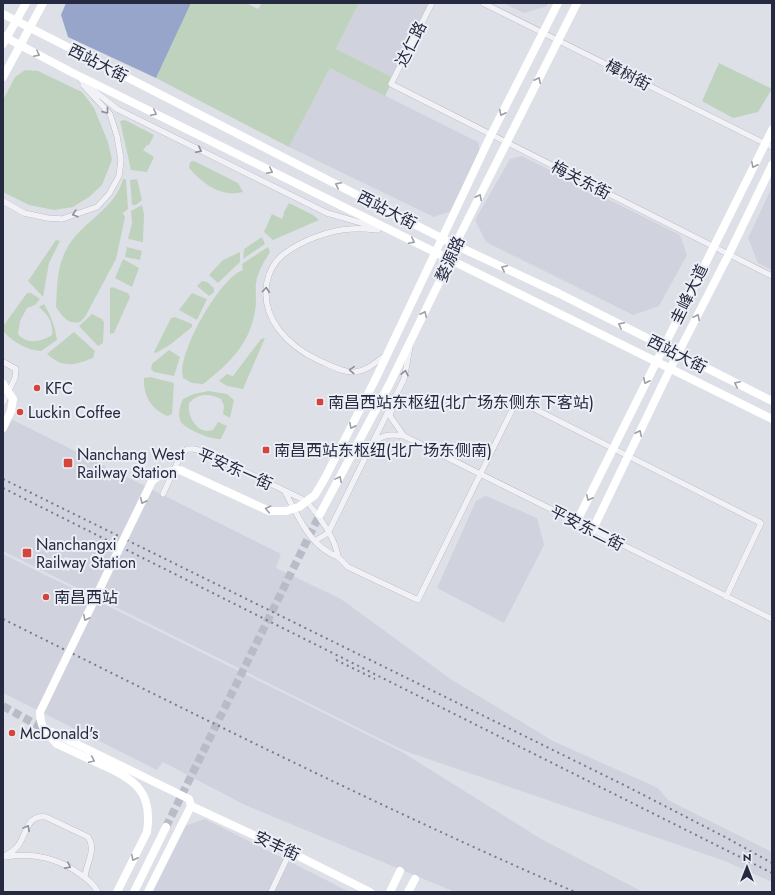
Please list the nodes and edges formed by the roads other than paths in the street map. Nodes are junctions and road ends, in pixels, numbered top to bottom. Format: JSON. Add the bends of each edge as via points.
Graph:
{"nodes":[{"id":1,"x":26,"y":3,"type":"edge"},
{"id":2,"x":43,"y":3,"type":"edge"},
{"id":3,"x":432,"y":3,"type":"edge"},
{"id":4,"x":483,"y":3,"type":"edge"},
{"id":5,"x":558,"y":3,"type":"edge"},
{"id":6,"x":577,"y":3,"type":"edge"},
{"id":7,"x":3,"y":14,"type":"edge"},
{"id":8,"x":16,"y":21,"type":"junction"},
{"id":9,"x":30,"y":29,"type":"junction"},
{"id":10,"x":542,"y":33,"type":"junction"},
{"id":11,"x":4,"y":39,"type":"edge"},
{"id":12,"x":558,"y":40,"type":"junction"},
{"id":13,"x":20,"y":45,"type":"junction"},
{"id":14,"x":71,"y":72,"type":"junction"},
{"id":15,"x":3,"y":77,"type":"edge"},
{"id":16,"x":391,"y":84,"type":"joint"},
{"id":17,"x":772,"y":130,"type":"edge"},
{"id":18,"x":491,"y":135,"type":"junction"},
{"id":19,"x":506,"y":142,"type":"junction"},
{"id":20,"x":768,"y":146,"type":"edge"},
{"id":21,"x":772,"y":165,"type":"edge"},
{"id":22,"x":3,"y":202,"type":"edge"},
{"id":23,"x":389,"y":230,"type":"junction"},
{"id":24,"x":443,"y":238,"type":"junction"},
{"id":25,"x":455,"y":245,"type":"junction"},
{"id":26,"x":713,"y":246,"type":"junction"},
{"id":27,"x":436,"y":253,"type":"junction"},
{"id":28,"x":729,"y":254,"type":"junction"},
{"id":29,"x":450,"y":260,"type":"junction"},
{"id":30,"x":772,"y":276,"type":"edge"},
{"id":31,"x":412,"y":338,"type":"junction"},
{"id":32,"x":663,"y":347,"type":"junction"},
{"id":33,"x":678,"y":354,"type":"junction"},
{"id":34,"x":386,"y":355,"type":"junction"},
{"id":35,"x":656,"y":360,"type":"junction"},
{"id":36,"x":3,"y":362,"type":"edge"},
{"id":37,"x":670,"y":367,"type":"junction"},
{"id":38,"x":3,"y":384,"type":"edge"},
{"id":39,"x":772,"y":401,"type":"edge"},
{"id":40,"x":393,"y":402,"type":"junction"},
{"id":41,"x":3,"y":403,"type":"edge"},
{"id":42,"x":772,"y":419,"type":"edge"},
{"id":43,"x":3,"y":428,"type":"edge"},
{"id":44,"x":404,"y":436,"type":"junction"},
{"id":45,"x":372,"y":443,"type":"junction"},
{"id":46,"x":613,"y":448,"type":"junction"},
{"id":47,"x":628,"y":456,"type":"junction"},
{"id":48,"x":481,"y":474,"type":"junction"},
{"id":49,"x":285,"y":492,"type":"junction"},
{"id":50,"x":163,"y":494,"type":"dead end"},
{"id":51,"x":320,"y":514,"type":"tunnel mouth"},
{"id":52,"x":576,"y":523,"type":"junction"},
{"id":53,"x":592,"y":531,"type":"junction"},
{"id":54,"x":328,"y":533,"type":"junction"},
{"id":55,"x":315,"y":541,"type":"junction"},
{"id":56,"x":338,"y":557,"type":"junction"},
{"id":57,"x":726,"y":597,"type":"junction"},
{"id":58,"x":772,"y":620,"type":"edge"},
{"id":59,"x":52,"y":732,"type":"tunnel mouth"},
{"id":60,"x":191,"y":806,"type":"junction"},
{"id":61,"x":166,"y":827,"type":"tunnel mouth"},
{"id":62,"x":290,"y":852,"type":"junction"},
{"id":63,"x":3,"y":858,"type":"edge"},
{"id":64,"x":400,"y":872,"type":"dead end"},
{"id":65,"x":84,"y":878,"type":"junction"},
{"id":66,"x":415,"y":879,"type":"dead end"},
{"id":67,"x":366,"y":890,"type":"edge"},
{"id":68,"x":98,"y":892,"type":"edge"},
{"id":69,"x":117,"y":892,"type":"edge"},
{"id":70,"x":134,"y":892,"type":"edge"},
{"id":71,"x":148,"y":892,"type":"edge"},
{"id":72,"x":271,"y":892,"type":"edge"},
{"id":73,"x":390,"y":892,"type":"edge"},
{"id":74,"x":408,"y":892,"type":"edge"}],
"edges":[{"from":1,"to":8,"type":"main road"},
{"from":2,"to":9,"type":"main road"},
{"from":3,"to":16,"type":"street","name":"达仁路"},
{"from":4,"to":10,"type":"street","name":"樟树街"},
{"from":5,"to":10,"type":"main road","name":"婺源路"},
{"from":6,"to":12,"type":"main road","name":"婺源路"},
{"from":7,"to":8,"type":"main road","name":"西站大街"},
{"from":8,"to":9,"type":"main road","name":"西站大街"},
{"from":8,"to":11,"type":"main road"},
{"from":9,"to":13,"type":"main road"},
{"from":24,"to":9,"type":"main road","name":"西站大街","one_way":true},
{"from":10,"to":12,"type":"street","name":"樟树街"},
{"from":10,"to":18,"type":"main road","name":"婺源路","one_way":true},
{"from":11,"to":13,"type":"main road","name":"西站大街"},
{"from":19,"to":12,"type":"main road","name":"婺源路","one_way":true},
{"from":12,"to":20,"type":"street","name":"樟树街"},
{"from":13,"to":14,"type":"main road","name":"西站大街","one_way":true},
{"from":13,"to":15,"type":"main road"},
{"from":14,"to":22,"type":"street","one_way":true,"via":[[110,114],[117,136],[121,160],[118,176],[109,194],[96,207],[62,219],[24,213]]},
{"from":14,"to":23,"type":"main road","name":"西站大街","one_way":true},
{"from":14,"to":23,"type":"street","one_way":true,"via":[[117,109],[327,213]]},
{"from":16,"to":18,"type":"street","name":"梅关东街"},
{"from":17,"to":20,"type":"main road","name":"圭峰大道"},
{"from":18,"to":19,"type":"street","name":"梅关东街"},
{"from":18,"to":24,"type":"main road","name":"婺源路"},
{"from":25,"to":19,"type":"main road","name":"婺源路","one_way":true},
{"from":19,"to":26,"type":"street","name":"梅关东街"},
{"from":20,"to":26,"type":"main road","name":"圭峰大道","one_way":true},
{"from":21,"to":28,"type":"main road","name":"圭峰大道"},
{"from":23,"to":27,"type":"main road","name":"西站大街","one_way":true},
{"from":34,"to":23,"type":"street","one_way":true,"via":[[368,369],[354,372],[327,364],[307,354],[285,338],[274,324],[266,306],[266,290],[273,266],[282,255],[297,246],[325,234],[350,228]]},
{"from":24,"to":25,"type":"main road","name":"西站大街"},
{"from":24,"to":27,"type":"main road","name":"婺源路"},
{"from":25,"to":29,"type":"main road","name":"婺源路"},
{"from":32,"to":25,"type":"main road","name":"西站大街","one_way":true,"via":[[558,293]]},
{"from":26,"to":28,"type":"street","name":"梅关东街"},
{"from":26,"to":32,"type":"main road","name":"圭峰大道"},
{"from":27,"to":29,"type":"main road","name":"西站大街"},
{"from":27,"to":34,"type":"main road","name":"婺源路"},
{"from":28,"to":30,"type":"street","name":"梅关东街"},
{"from":33,"to":28,"type":"main road","name":"圭峰大道","one_way":true},
{"from":31,"to":29,"type":"main road","name":"婺源路","one_way":true},
{"from":29,"to":35,"type":"main road","name":"西站大街"},
{"from":40,"to":31,"type":"street","one_way":true,"via":[[404,379]]},
{"from":51,"to":31,"type":"main road","name":"婺源路","one_way":true},
{"from":32,"to":33,"type":"main road","name":"西站大街"},
{"from":32,"to":35,"type":"main road","name":"圭峰大道"},
{"from":33,"to":37,"type":"main road","name":"圭峰大道"},
{"from":39,"to":33,"type":"main road","name":"西站大街","one_way":true},
{"from":34,"to":69,"type":"main road","name":"婺源路","one_way":true,"bridge":true,"via":[[325,478],[315,495],[299,507],[286,511],[269,511],[180,470],[169,470],[152,481],[40,712],[40,724],[57,744],[128,777],[142,792],[148,807],[147,832]]},
{"from":35,"to":37,"type":"main road","name":"西站大街"},
{"from":35,"to":46,"type":"main road","name":"圭峰大道","one_way":true},
{"from":36,"to":41,"type":"street","via":[[16,369],[16,378]]},
{"from":37,"to":42,"type":"main road","name":"西站大街"},
{"from":47,"to":37,"type":"main road","name":"圭峰大道","one_way":true},
{"from":38,"to":43,"type":"main road","bridge":true,"via":[[13,399],[11,411]]},
{"from":40,"to":44,"type":"street","via":[[390,416]]},
{"from":40,"to":45,"type":"street"},
{"from":44,"to":45,"type":"street","via":[[381,436]]},
{"from":44,"to":48,"type":"street","name":"平安东二街"},
{"from":45,"to":54,"type":"street"},
{"from":46,"to":47,"type":"street"},
{"from":46,"to":48,"type":"street","via":[[517,400]]},
{"from":46,"to":52,"type":"main road","name":"圭峰大道","one_way":true},
{"from":47,"to":53,"type":"main road","name":"圭峰大道"},
{"from":47,"to":57,"type":"street","via":[[761,523]]},
{"from":48,"to":52,"type":"street","name":"平安东二街"},
{"from":48,"to":56,"type":"street","via":[[418,600],[348,567]]},
{"from":49,"to":50,"type":"street","name":"平安东一街","via":[[205,452],[187,449],[180,457]]},
{"from":49,"to":54,"type":"street","via":[[295,494],[306,501],[316,511]]},
{"from":49,"to":55,"type":"street","via":[[308,534]]},
{"from":52,"to":53,"type":"street","name":"平安东二街"},
{"from":53,"to":57,"type":"street","name":"平安东二街"},
{"from":54,"to":55,"type":"street"},
{"from":54,"to":56,"type":"street","via":[[337,546]]},
{"from":55,"to":56,"type":"street","via":[[326,552]]},
{"from":57,"to":58,"type":"street","name":"平安东二街"},
{"from":59,"to":60,"type":"main road","name":"安丰街","via":[[189,799]]},
{"from":60,"to":62,"type":"main road","name":"安丰街"},
{"from":60,"to":71,"type":"main road"},
{"from":61,"to":70,"type":"main road"},
{"from":62,"to":67,"type":"main road","name":"安丰街"},
{"from":62,"to":72,"type":"street"},
{"from":63,"to":65,"type":"street","one_way":true,"via":[[20,855],[40,856],[66,865]]},
{"from":63,"to":65,"type":"street","one_way":true,"via":[[16,848],[34,818],[46,817],[88,837],[92,843],[93,848],[85,867]]},
{"from":64,"to":73,"type":"main road"},
{"from":65,"to":68,"type":"street"},
{"from":66,"to":74,"type":"main road"}]}
